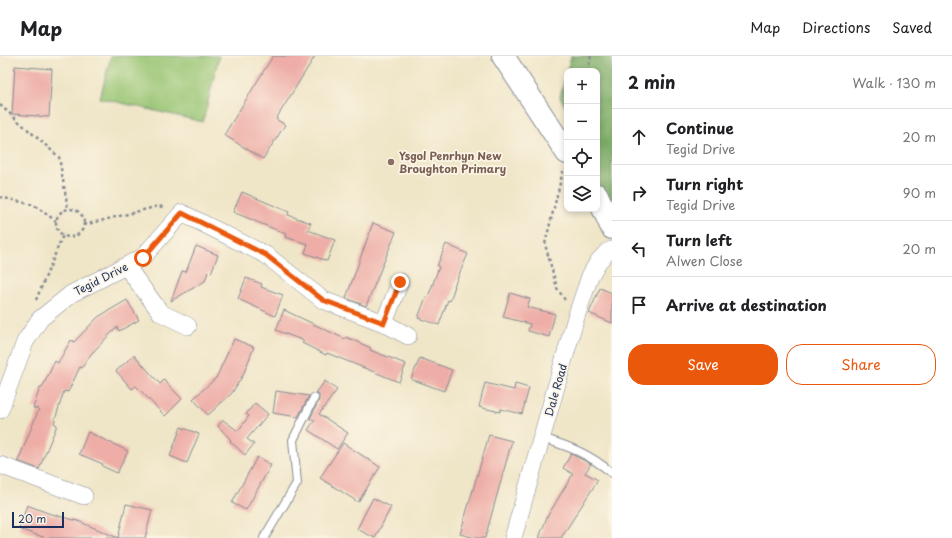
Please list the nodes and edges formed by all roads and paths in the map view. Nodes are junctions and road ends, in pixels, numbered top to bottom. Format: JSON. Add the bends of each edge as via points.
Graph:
{"nodes":[{"id":1,"x":504,"y":56,"type":"edge"},
{"id":2,"x":591,"y":56,"type":"edge"},
{"id":3,"x":589,"y":68,"type":"edge"},
{"id":4,"x":0,"y":105,"type":"edge"},
{"id":5,"x":564,"y":155,"type":"edge"},
{"id":6,"x":564,"y":167,"type":"edge"},
{"id":7,"x":0,"y":197,"type":"edge"},
{"id":8,"x":600,"y":202,"type":"edge"},
{"id":9,"x":68,"y":209,"type":"junction"},
{"id":10,"x":182,"y":213,"type":"junction"},
{"id":11,"x":56,"y":221,"type":"junction"},
{"id":12,"x":84,"y":224,"type":"junction"},
{"id":13,"x":612,"y":228,"type":"edge"},
{"id":14,"x":63,"y":235,"type":"junction"},
{"id":15,"x":612,"y":250,"type":"edge"},
{"id":16,"x":126,"y":266,"type":"junction"},
{"id":17,"x":400,"y":282,"type":"dead end"},
{"id":18,"x":34,"y":304,"type":"dead end"},
{"id":19,"x":576,"y":317,"type":"junction"},
{"id":20,"x":384,"y":323,"type":"junction"},
{"id":21,"x":188,"y":326,"type":"dead end"},
{"id":22,"x":408,"y":336,"type":"dead end"},
{"id":23,"x":314,"y":398,"type":"dead end"},
{"id":24,"x":0,"y":410,"type":"edge"},
{"id":25,"x":542,"y":438,"type":"junction"},
{"id":26,"x":0,"y":465,"type":"edge"},
{"id":27,"x":612,"y":473,"type":"edge"},
{"id":28,"x":84,"y":496,"type":"dead end"},
{"id":29,"x":264,"y":538,"type":"edge"},
{"id":30,"x":513,"y":538,"type":"edge"}],
"edges":[{"from":1,"to":5,"type":"main road"},
{"from":2,"to":3,"type":"path"},
{"from":4,"to":9,"type":"path","via":[[59,157]]},
{"from":6,"to":19,"type":"path","via":[[546,244],[557,288]]},
{"from":7,"to":11,"type":"path","via":[[34,205]]},
{"from":8,"to":13,"type":"main road"},
{"from":9,"to":11,"type":"path","via":[[60,213]]},
{"from":9,"to":12,"type":"path","via":[[80,213]]},
{"from":10,"to":12,"type":"path","via":[[159,206]]},
{"from":10,"to":16,"type":"street","name":"Tegid Drive","via":[[143,258]]},
{"from":10,"to":20,"type":"street","via":[[266,255],[323,300]]},
{"from":11,"to":14,"type":"path","via":[[57,229]]},
{"from":12,"to":14,"type":"path","via":[[76,236]]},
{"from":14,"to":18,"type":"path"},
{"from":15,"to":19,"type":"street","name":"Dale Road","via":[[598,262],[590,276]]},
{"from":16,"to":21,"type":"street","via":[[161,313]]},
{"from":16,"to":24,"type":"street","name":"Tegid Drive","via":[[71,294],[40,319],[25,342]]},
{"from":17,"to":20,"type":"street"},
{"from":19,"to":25,"type":"street","name":"Dale Road"},
{"from":20,"to":22,"type":"street"},
{"from":23,"to":29,"type":"lane","via":[[293,440],[297,483]]},
{"from":25,"to":27,"type":"lane","via":[[575,448]]},
{"from":25,"to":30,"type":"street","name":"Dale Road"},
{"from":26,"to":28,"type":"street"}]}
